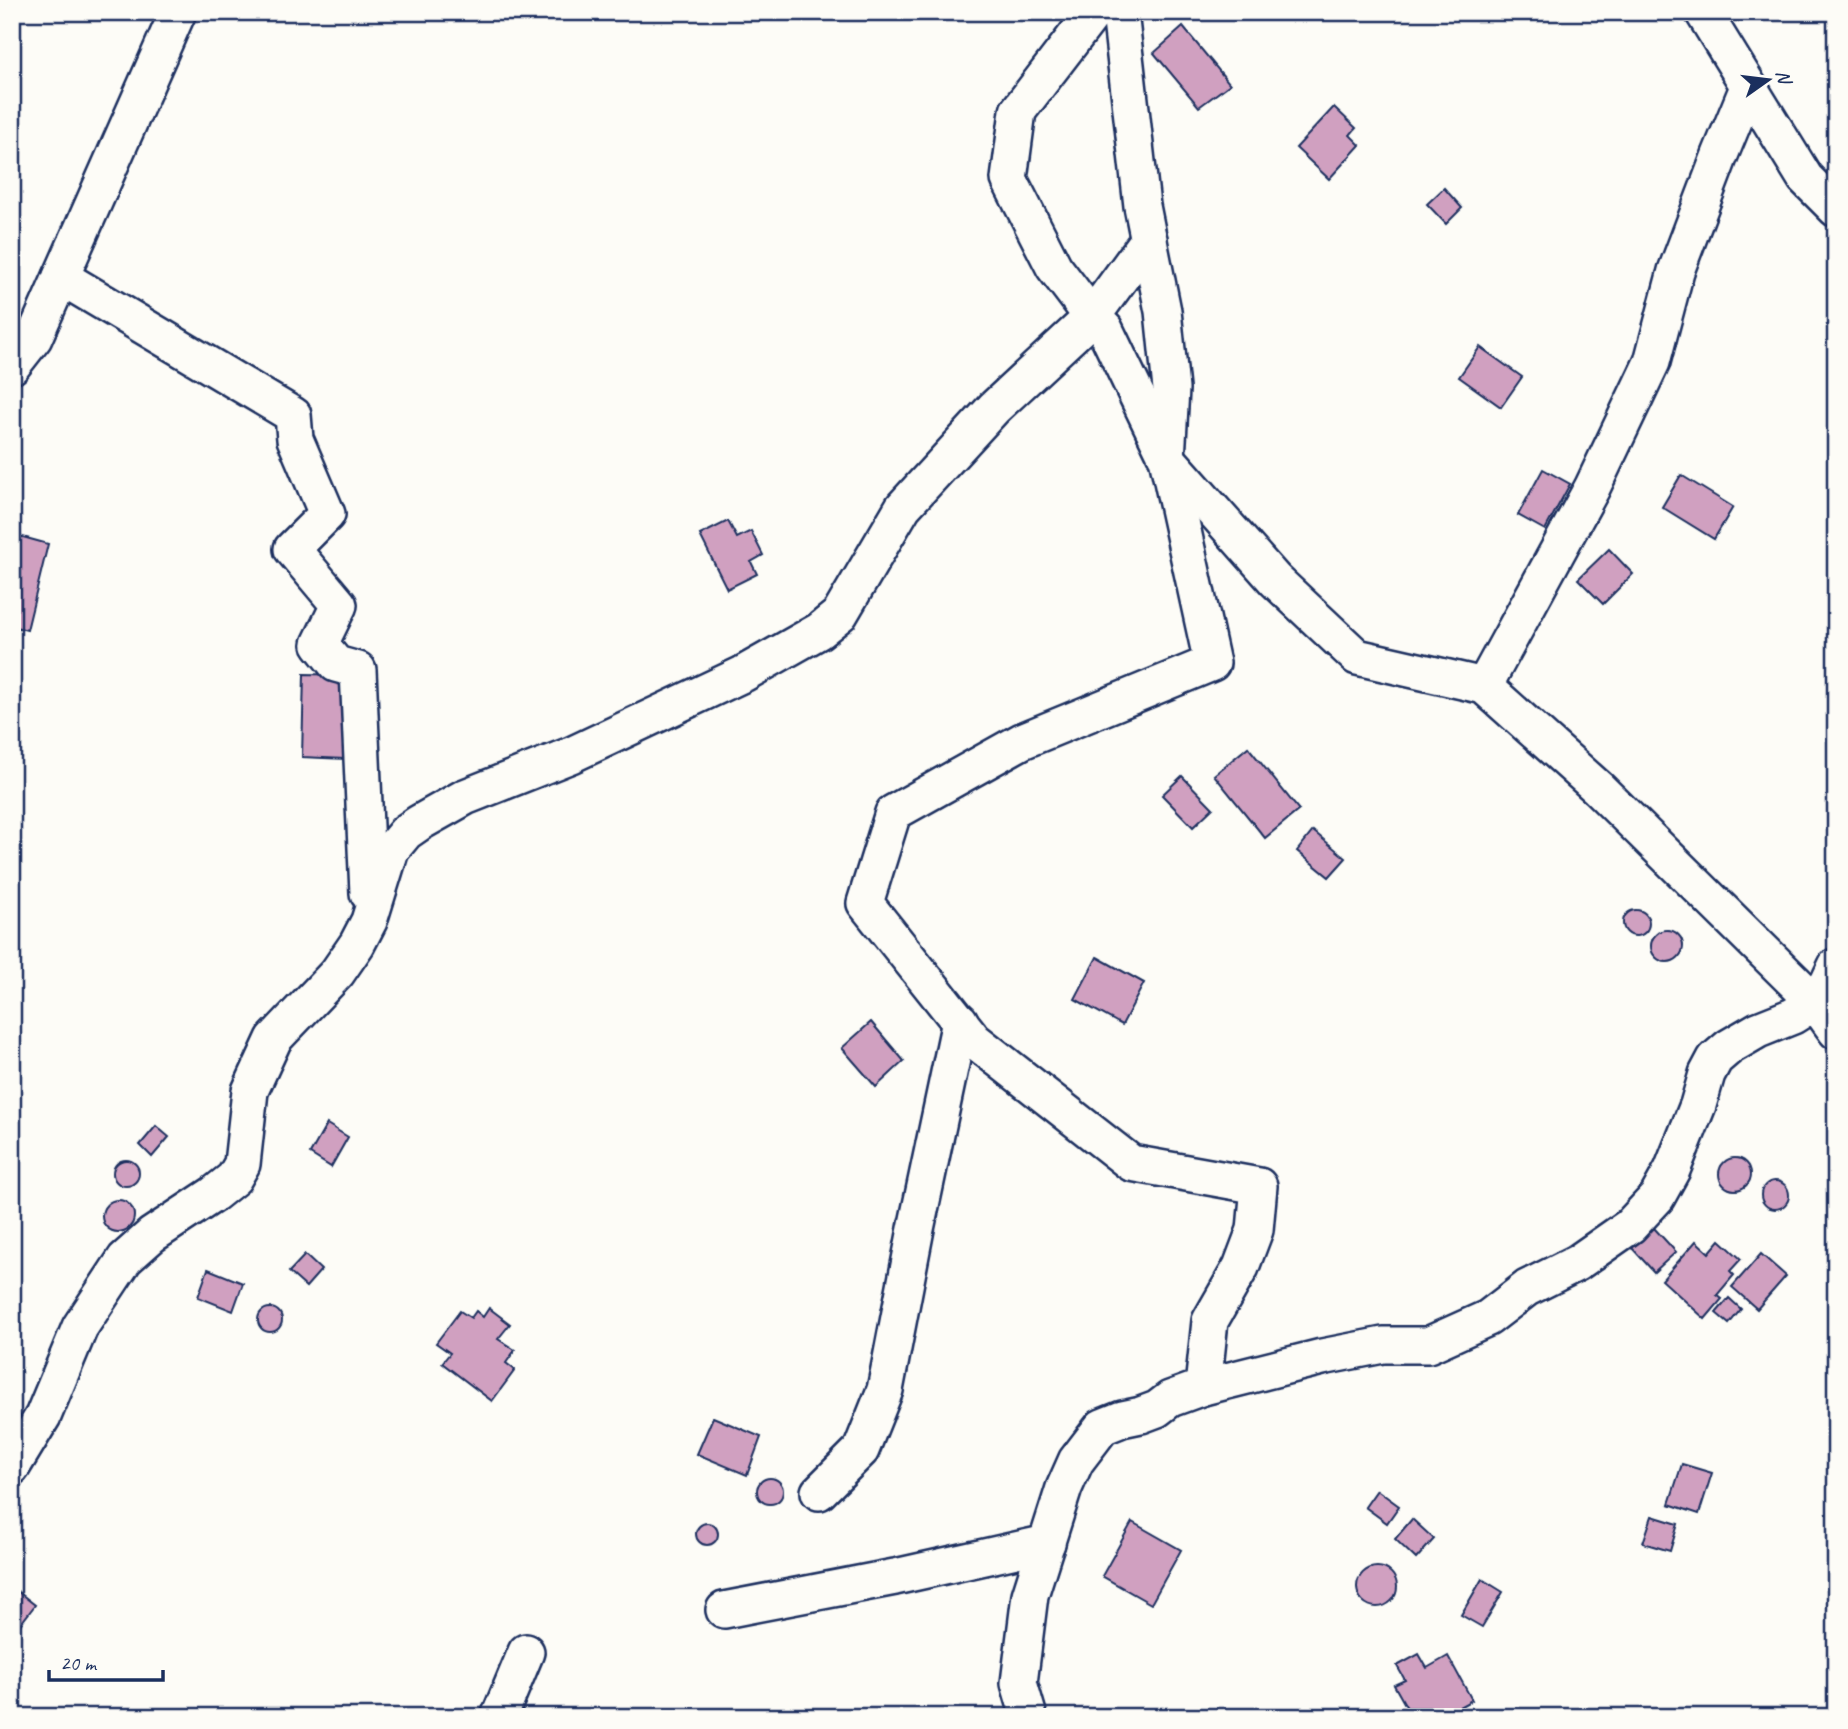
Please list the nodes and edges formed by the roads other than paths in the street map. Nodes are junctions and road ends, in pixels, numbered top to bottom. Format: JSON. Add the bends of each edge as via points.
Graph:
{"nodes":[{"id":1,"x":178,"y":12,"type":"edge"},
{"id":2,"x":1094,"y":12,"type":"edge"},
{"id":3,"x":1121,"y":12,"type":"edge"},
{"id":4,"x":1703,"y":12,"type":"edge"},
{"id":5,"x":1748,"y":87,"type":"junction"},
{"id":6,"x":1836,"y":209,"type":"edge"},
{"id":7,"x":1142,"y":234,"type":"junction"},
{"id":8,"x":61,"y":276,"type":"junction"},
{"id":9,"x":1092,"y":317,"type":"junction"},
{"id":10,"x":12,"y":366,"type":"edge"},
{"id":11,"x":1167,"y":458,"type":"junction"},
{"id":12,"x":1484,"y":686,"type":"junction"},
{"id":13,"x":369,"y":921,"type":"junction"},
{"id":14,"x":1836,"y":966,"type":"edge"},
{"id":15,"x":1815,"y":1002,"type":"junction"},
{"id":16,"x":960,"y":1021,"type":"junction"},
{"id":17,"x":1836,"y":1031,"type":"edge"},
{"id":18,"x":1203,"y":1387,"type":"junction"},
{"id":19,"x":12,"y":1467,"type":"edge"},
{"id":20,"x":819,"y":1492,"type":"dead end"},
{"id":21,"x":1047,"y":1543,"type":"junction"},
{"id":22,"x":724,"y":1610,"type":"dead end"},
{"id":23,"x":526,"y":1652,"type":"dead end"},
{"id":24,"x":499,"y":1717,"type":"edge"},
{"id":25,"x":1029,"y":1717,"type":"edge"}],
"edges":[{"from":1,"to":8,"type":"street"},
{"from":2,"to":9,"type":"street","via":[[1017,111],[1009,179],[1054,267]]},
{"from":3,"to":7,"type":"street"},
{"from":4,"to":5,"type":"street"},
{"from":5,"to":6,"type":"street","via":[[1805,178]]},
{"from":5,"to":12,"type":"street","via":[[1676,271],[1652,362],[1592,488]]},
{"from":7,"to":9,"type":"street"},
{"from":7,"to":11,"type":"street","via":[[1163,311],[1171,389]]},
{"from":8,"to":10,"type":"street","via":[[34,338]]},
{"from":8,"to":13,"type":"street","via":[[293,415],[295,439],[327,514],[292,549],[339,605],[320,644],[336,664],[358,670]]},
{"from":9,"to":11,"type":"street","via":[[1105,329]]},
{"from":9,"to":13,"type":"street","via":[[994,408],[903,507],[840,614],[829,624],[743,674],[571,755],[466,797],[419,823],[391,850]]},
{"from":11,"to":12,"type":"street","via":[[1275,580],[1357,657]]},
{"from":11,"to":16,"type":"street","via":[[1212,663],[1022,741],[893,813],[865,903]]},
{"from":12,"to":15,"type":"street","via":[[1598,788]]},
{"from":13,"to":19,"type":"street","via":[[337,973],[274,1039],[250,1091],[242,1164],[234,1178],[125,1259],[79,1327],[44,1416]]},
{"from":14,"to":15,"type":"street"},
{"from":15,"to":17,"type":"street"},
{"from":15,"to":18,"type":"street","via":[[1758,1030],[1716,1059],[1657,1198],[1630,1226],[1577,1263],[1527,1288],[1488,1318],[1428,1345],[1382,1345]]},
{"from":16,"to":18,"type":"street","via":[[974,1040],[1131,1163],[1259,1186],[1255,1230],[1241,1267],[1210,1321]]},
{"from":16,"to":20,"type":"street","via":[[885,1390],[860,1450]]},
{"from":18,"to":21,"type":"street","via":[[1157,1409],[1102,1427],[1076,1461]]},
{"from":21,"to":22,"type":"street"},
{"from":21,"to":25,"type":"street","via":[[1030,1595],[1019,1682]]},
{"from":23,"to":24,"type":"street"}]}
